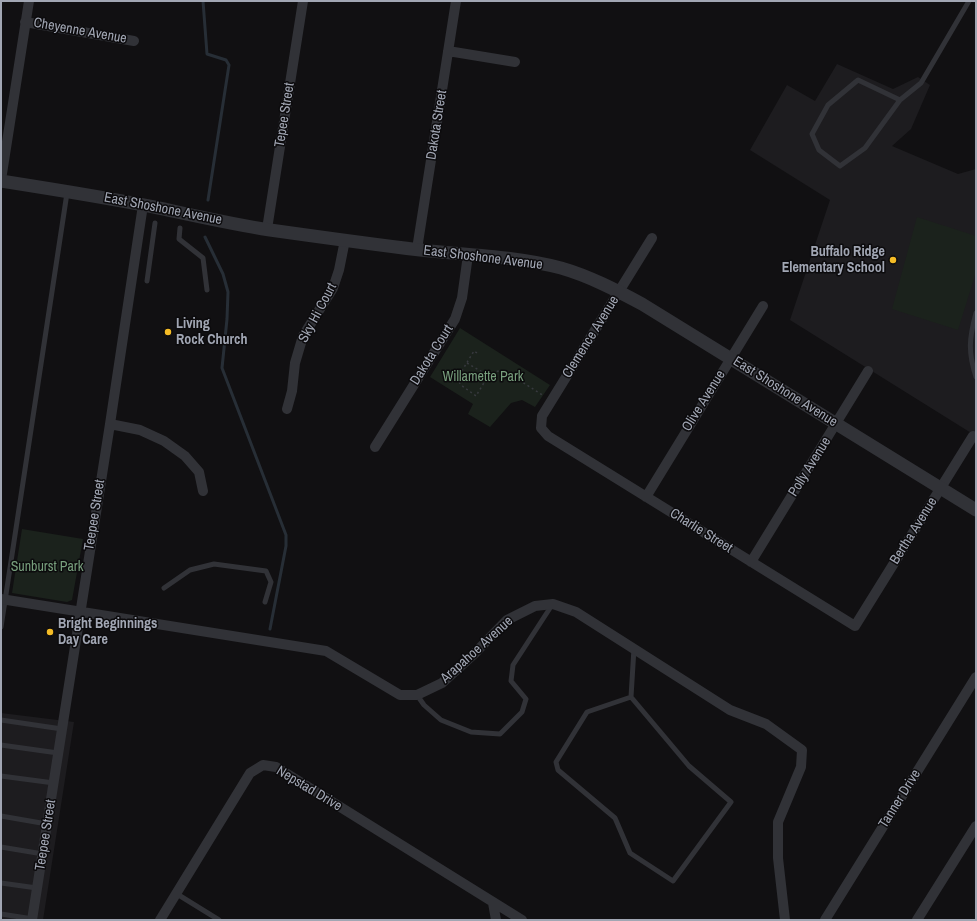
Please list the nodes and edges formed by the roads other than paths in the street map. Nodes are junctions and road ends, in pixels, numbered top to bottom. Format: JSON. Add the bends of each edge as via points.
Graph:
{"nodes":[{"id":1,"x":29,"y":1,"type":"edge"},
{"id":2,"x":303,"y":1,"type":"edge"},
{"id":3,"x":456,"y":1,"type":"edge"},
{"id":4,"x":969,"y":1,"type":"edge"},
{"id":5,"x":26,"y":22,"type":"junction"},
{"id":6,"x":134,"y":41,"type":"dead end"},
{"id":7,"x":448,"y":51,"type":"junction"},
{"id":8,"x":515,"y":62,"type":"dead end"},
{"id":9,"x":900,"y":100,"type":"junction"},
{"id":10,"x":1,"y":180,"type":"edge"},
{"id":11,"x":67,"y":192,"type":"junction"},
{"id":12,"x":143,"y":205,"type":"junction"},
{"id":13,"x":155,"y":223,"type":"dead end"},
{"id":14,"x":180,"y":228,"type":"dead end"},
{"id":15,"x":267,"y":230,"type":"junction"},
{"id":16,"x":652,"y":238,"type":"dead end"},
{"id":17,"x":345,"y":240,"type":"junction"},
{"id":18,"x":417,"y":249,"type":"junction"},
{"id":19,"x":468,"y":255,"type":"junction"},
{"id":20,"x":147,"y":281,"type":"dead end"},
{"id":21,"x":207,"y":290,"type":"dead end"},
{"id":22,"x":619,"y":291,"type":"junction"},
{"id":23,"x":763,"y":306,"type":"dead end"},
{"id":24,"x":976,"y":313,"type":"edge"},
{"id":25,"x":731,"y":358,"type":"junction"},
{"id":26,"x":868,"y":371,"type":"dead end"},
{"id":27,"x":976,"y":377,"type":"edge"},
{"id":28,"x":287,"y":409,"type":"dead end"},
{"id":29,"x":110,"y":424,"type":"junction"},
{"id":30,"x":836,"y":424,"type":"junction"},
{"id":31,"x":548,"y":436,"type":"joint"},
{"id":32,"x":973,"y":436,"type":"dead end"},
{"id":33,"x":375,"y":447,"type":"dead end"},
{"id":34,"x":940,"y":488,"type":"junction"},
{"id":35,"x":204,"y":491,"type":"dead end"},
{"id":36,"x":646,"y":496,"type":"junction"},
{"id":37,"x":976,"y":510,"type":"edge"},
{"id":38,"x":751,"y":562,"type":"junction"},
{"id":39,"x":164,"y":588,"type":"dead end"},
{"id":40,"x":3,"y":600,"type":"edge"},
{"id":41,"x":265,"y":602,"type":"dead end"},
{"id":42,"x":553,"y":604,"type":"junction"},
{"id":43,"x":80,"y":611,"type":"junction"},
{"id":44,"x":855,"y":626,"type":"joint"},
{"id":45,"x":1,"y":627,"type":"edge"},
{"id":46,"x":634,"y":648,"type":"junction"},
{"id":47,"x":976,"y":678,"type":"edge"},
{"id":48,"x":417,"y":695,"type":"junction"},
{"id":49,"x":631,"y":697,"type":"junction"},
{"id":50,"x":1,"y":720,"type":"edge"},
{"id":51,"x":62,"y":729,"type":"junction"},
{"id":52,"x":1,"y":745,"type":"edge"},
{"id":53,"x":58,"y":753,"type":"junction"},
{"id":54,"x":1,"y":776,"type":"edge"},
{"id":55,"x":54,"y":783,"type":"junction"},
{"id":56,"x":1,"y":816,"type":"edge"},
{"id":57,"x":47,"y":824,"type":"junction"},
{"id":58,"x":976,"y":826,"type":"edge"},
{"id":59,"x":1,"y":847,"type":"edge"},
{"id":60,"x":43,"y":854,"type":"junction"},
{"id":61,"x":1,"y":883,"type":"edge"},
{"id":62,"x":37,"y":888,"type":"junction"},
{"id":63,"x":177,"y":894,"type":"junction"},
{"id":64,"x":493,"y":903,"type":"junction"},
{"id":65,"x":1,"y":914,"type":"edge"},
{"id":66,"x":32,"y":919,"type":"edge"},
{"id":67,"x":160,"y":920,"type":"edge"},
{"id":68,"x":219,"y":920,"type":"edge"},
{"id":69,"x":496,"y":920,"type":"edge"},
{"id":70,"x":522,"y":920,"type":"edge"},
{"id":71,"x":785,"y":920,"type":"edge"},
{"id":72,"x":825,"y":920,"type":"edge"},
{"id":73,"x":917,"y":920,"type":"edge"}],
"edges":[{"from":1,"to":5,"type":"street"},
{"from":2,"to":15,"type":"street","name":"Tepee Street"},
{"from":3,"to":7,"type":"street","name":"Dakota Street"},
{"from":4,"to":9,"type":"lane","via":[[921,83]]},
{"from":5,"to":6,"type":"street","name":"Cheyenne Avenue"},
{"from":5,"to":10,"type":"street"},
{"from":7,"to":8,"type":"street"},
{"from":7,"to":18,"type":"street","name":"Dakota Street"},
{"from":9,"to":9,"type":"lane","via":[[865,148],[840,166],[819,150],[812,134],[828,105],[858,80]]},
{"from":10,"to":11,"type":"street","name":"East Shoshone Avenue"},
{"from":11,"to":12,"type":"street","name":"East Shoshone Avenue"},
{"from":11,"to":40,"type":"lane"},
{"from":12,"to":15,"type":"street","name":"East Shoshone Avenue"},
{"from":12,"to":29,"type":"street","name":"Teepee Street"},
{"from":13,"to":20,"type":"lane"},
{"from":14,"to":21,"type":"lane","via":[[179,240],[203,258]]},
{"from":15,"to":17,"type":"street","name":"East Shoshone Avenue"},
{"from":16,"to":22,"type":"street","name":"Clemence Avenue"},
{"from":17,"to":18,"type":"street","name":"East Shoshone Avenue"},
{"from":17,"to":28,"type":"street","name":"Sky Hi Court","via":[[340,270],[333,288],[303,336],[295,363]]},
{"from":18,"to":19,"type":"street","name":"East Shoshone Avenue"},
{"from":19,"to":22,"type":"street","name":"East Shoshone Avenue","via":[[498,256],[562,269]]},
{"from":19,"to":33,"type":"street","name":"Dakota Court","via":[[462,298],[455,319]]},
{"from":22,"to":25,"type":"street","name":"East Shoshone Avenue"},
{"from":22,"to":31,"type":"street","name":"Clemence Avenue","via":[[542,416],[541,428]]},
{"from":23,"to":25,"type":"street","name":"Olive Avenue"},
{"from":24,"to":27,"type":"lane","via":[[970,333],[970,359]]},
{"from":25,"to":30,"type":"street","name":"East Shoshone Avenue"},
{"from":25,"to":36,"type":"street","name":"Olive Avenue"},
{"from":26,"to":30,"type":"street","name":"Polly Avenue"},
{"from":29,"to":35,"type":"street","via":[[140,430],[164,441],[185,456],[199,472]]},
{"from":29,"to":43,"type":"street","name":"Teepee Street"},
{"from":30,"to":34,"type":"street","name":"East Shoshone Avenue"},
{"from":30,"to":38,"type":"street","name":"Polly Avenue"},
{"from":31,"to":36,"type":"street","name":"Charlie Street"},
{"from":32,"to":34,"type":"street","name":"Bertha Avenue"},
{"from":34,"to":37,"type":"street","name":"East Shoshone Avenue"},
{"from":34,"to":44,"type":"street","name":"Bertha Avenue"},
{"from":36,"to":38,"type":"street","name":"Charlie Street"},
{"from":38,"to":44,"type":"street","name":"Charlie Street"},
{"from":39,"to":41,"type":"lane","via":[[190,570],[214,564],[266,571],[272,582]]},
{"from":40,"to":43,"type":"street","name":"Arapahoe Avenue"},
{"from":40,"to":45,"type":"lane"},
{"from":42,"to":46,"type":"street","name":"Arapahoe Avenue","via":[[576,612]]},
{"from":42,"to":48,"type":"street","name":"Arapahoe Avenue","via":[[535,606],[506,620],[442,683]]},
{"from":42,"to":48,"type":"lane","via":[[512,665],[511,681],[526,699],[522,712],[500,734],[471,732],[441,720]]},
{"from":43,"to":48,"type":"street","name":"Arapahoe Avenue","via":[[326,651],[400,696]]},
{"from":43,"to":51,"type":"street","name":"Teepee Street"},
{"from":46,"to":49,"type":"lane"},
{"from":46,"to":71,"type":"street","name":"Arapahoe Avenue","via":[[730,710],[766,724],[802,750],[802,767],[778,822],[778,858]]},
{"from":47,"to":72,"type":"street","name":"Tanner Drive"},
{"from":49,"to":49,"type":"lane","via":[[689,766],[730,802],[673,881],[630,852],[616,818],[558,770],[556,762],[587,712]]},
{"from":50,"to":51,"type":"lane"},
{"from":51,"to":53,"type":"street","name":"Teepee Street"},
{"from":52,"to":53,"type":"lane"},
{"from":53,"to":55,"type":"street","name":"Teepee Street"},
{"from":54,"to":55,"type":"lane"},
{"from":55,"to":57,"type":"street","name":"Teepee Street"},
{"from":56,"to":57,"type":"lane"},
{"from":57,"to":60,"type":"street","name":"Teepee Street"},
{"from":58,"to":73,"type":"street"},
{"from":59,"to":60,"type":"lane"},
{"from":60,"to":62,"type":"street","name":"Teepee Street"},
{"from":61,"to":62,"type":"lane"},
{"from":62,"to":66,"type":"street","name":"Teepee Street"},
{"from":63,"to":64,"type":"street","name":"Nepstad Drive","via":[[250,773],[263,765],[276,767]]},
{"from":63,"to":67,"type":"street","name":"Nepstad Drive"},
{"from":63,"to":68,"type":"lane"},
{"from":64,"to":69,"type":"street"},
{"from":64,"to":70,"type":"street","name":"Nepstad Drive"},
{"from":65,"to":66,"type":"lane"}]}
